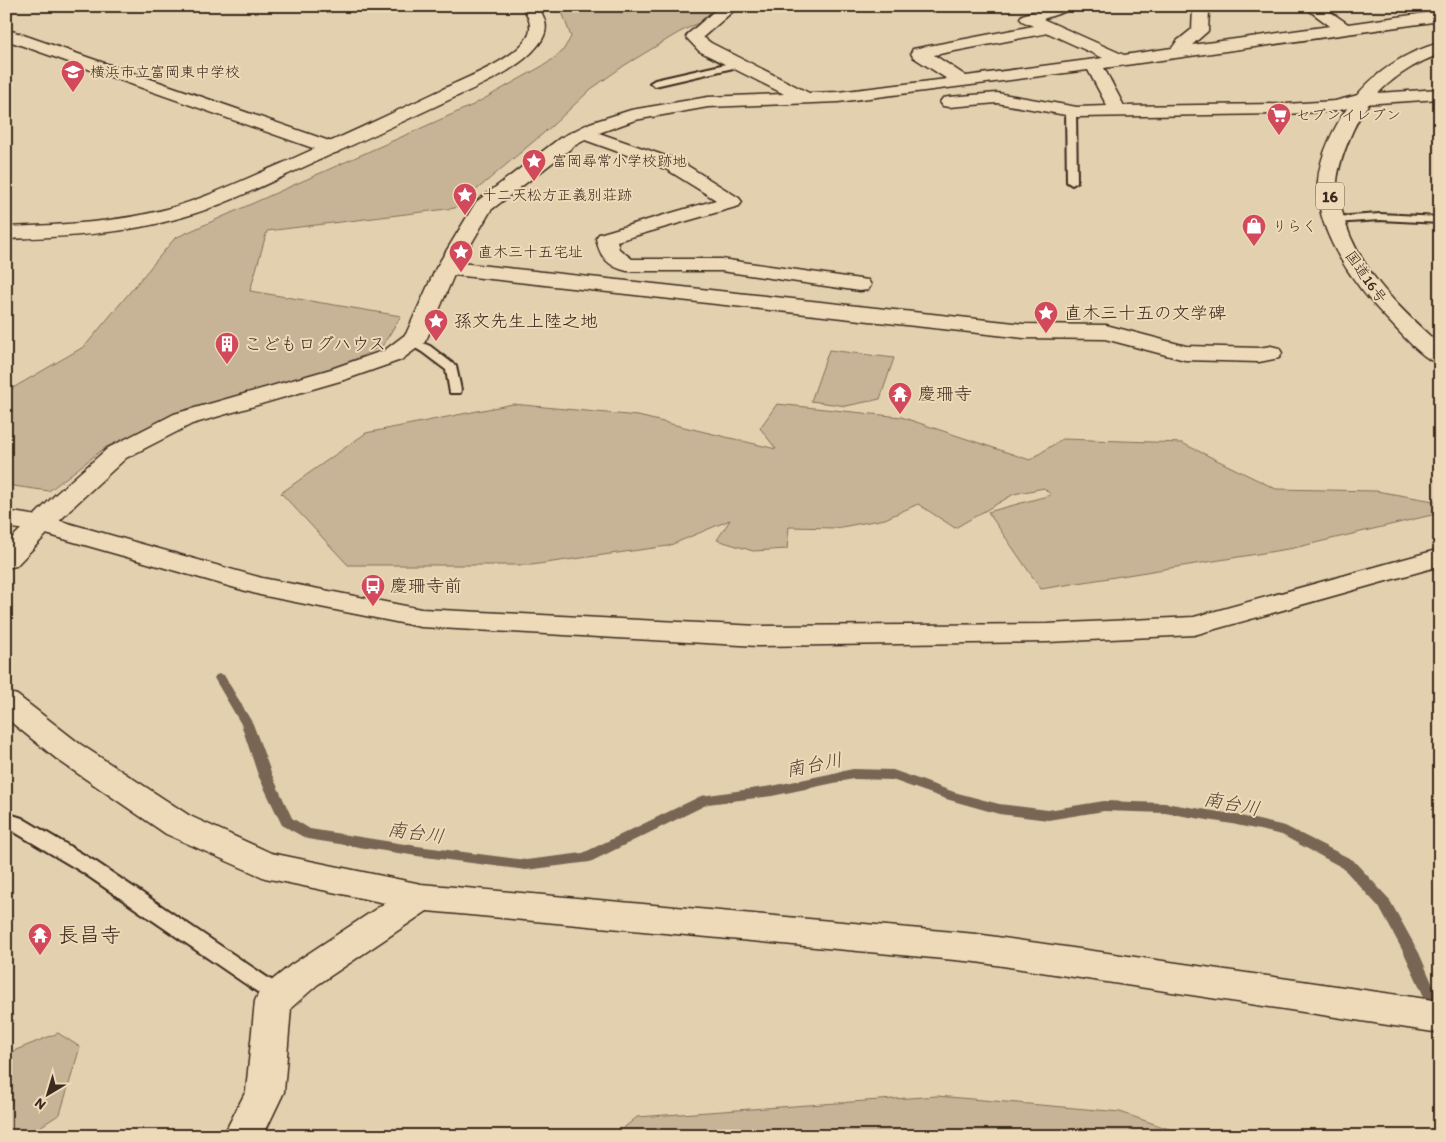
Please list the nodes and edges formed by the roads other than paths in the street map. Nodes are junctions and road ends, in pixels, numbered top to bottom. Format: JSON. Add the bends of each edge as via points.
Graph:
{"nodes":[{"id":1,"x":530,"y":6,"type":"edge"},
{"id":2,"x":731,"y":6,"type":"edge"},
{"id":3,"x":1052,"y":6,"type":"edge"},
{"id":4,"x":1206,"y":6,"type":"edge"},
{"id":5,"x":1311,"y":6,"type":"edge"},
{"id":6,"x":1440,"y":16,"type":"edge"},
{"id":7,"x":1048,"y":28,"type":"junction"},
{"id":8,"x":1343,"y":28,"type":"junction"},
{"id":9,"x":6,"y":34,"type":"edge"},
{"id":10,"x":1440,"y":48,"type":"edge"},
{"id":11,"x":1177,"y":53,"type":"junction"},
{"id":12,"x":1122,"y":60,"type":"junction"},
{"id":13,"x":738,"y":64,"type":"junction"},
{"id":14,"x":1094,"y":64,"type":"junction"},
{"id":15,"x":963,"y":82,"type":"junction"},
{"id":16,"x":655,"y":83,"type":"dead end"},
{"id":17,"x":1440,"y":94,"type":"edge"},
{"id":18,"x":838,"y":97,"type":"junction"},
{"id":19,"x":805,"y":98,"type":"junction"},
{"id":20,"x":1362,"y":99,"type":"junction"},
{"id":21,"x":930,"y":104,"type":"dead end"},
{"id":22,"x":892,"y":108,"type":"dead end"},
{"id":23,"x":1071,"y":110,"type":"junction"},
{"id":24,"x":1118,"y":111,"type":"junction"},
{"id":25,"x":583,"y":133,"type":"junction"},
{"id":26,"x":331,"y":148,"type":"junction"},
{"id":27,"x":1072,"y":182,"type":"dead end"},
{"id":28,"x":1334,"y":220,"type":"junction"},
{"id":29,"x":1440,"y":220,"type":"edge"},
{"id":30,"x":6,"y":233,"type":"edge"},
{"id":31,"x":447,"y":268,"type":"junction"},
{"id":32,"x":860,"y":285,"type":"dead end"},
{"id":33,"x":411,"y":342,"type":"junction"},
{"id":34,"x":1271,"y":353,"type":"dead end"},
{"id":35,"x":1440,"y":357,"type":"edge"},
{"id":36,"x":456,"y":390,"type":"dead end"},
{"id":37,"x":6,"y":519,"type":"edge"},
{"id":38,"x":40,"y":524,"type":"junction"},
{"id":39,"x":1440,"y":557,"type":"edge"},
{"id":40,"x":6,"y":560,"type":"edge"},
{"id":41,"x":6,"y":702,"type":"edge"},
{"id":42,"x":6,"y":820,"type":"edge"},
{"id":43,"x":421,"y":898,"type":"junction"},
{"id":44,"x":279,"y":996,"type":"junction"},
{"id":45,"x":1440,"y":1018,"type":"edge"},
{"id":46,"x":243,"y":1136,"type":"edge"}],
"edges":[{"from":1,"to":26,"type":"main road","via":[[539,21],[539,28],[529,47],[517,56],[420,107]]},
{"from":2,"to":13,"type":"main road","via":[[694,37],[705,47]]},
{"from":3,"to":7,"type":"main road","via":[[1058,9],[1028,18]]},
{"from":4,"to":11,"type":"main road","via":[[1201,9],[1200,31]]},
{"from":5,"to":8,"type":"main road"},
{"from":6,"to":8,"type":"main road"},
{"from":7,"to":12,"type":"main road"},
{"from":7,"to":15,"type":"main road","via":[[919,52]]},
{"from":8,"to":11,"type":"main road"},
{"from":9,"to":26,"type":"main road"},
{"from":10,"to":20,"type":"main road","name":"国道16号","number":"16","via":[[1402,65]]},
{"from":11,"to":12,"type":"main road"},
{"from":12,"to":14,"type":"main road"},
{"from":13,"to":16,"type":"lane"},
{"from":13,"to":19,"type":"main road"},
{"from":14,"to":15,"type":"main road"},
{"from":14,"to":24,"type":"main road"},
{"from":15,"to":18,"type":"main road"},
{"from":17,"to":20,"type":"main road"},
{"from":18,"to":19,"type":"main road"},
{"from":18,"to":22,"type":"main road","via":[[867,109]]},
{"from":19,"to":25,"type":"main road","via":[[708,102],[672,107],[596,126]]},
{"from":20,"to":24,"type":"main road","via":[[1336,106],[1286,109]]},
{"from":20,"to":28,"type":"main road","name":"国道16号","number":"16","via":[[1336,148],[1327,181]]},
{"from":21,"to":23,"type":"main road","via":[[997,98]]},
{"from":23,"to":24,"type":"main road"},
{"from":23,"to":27,"type":"lane"},
{"from":25,"to":31,"type":"main road","via":[[483,206]]},
{"from":25,"to":32,"type":"main road","via":[[673,165],[732,202],[606,238],[609,252],[627,265],[720,265]]},
{"from":26,"to":30,"type":"main road","via":[[176,212],[122,224]]},
{"from":28,"to":29,"type":"lane","via":[[1380,217]]},
{"from":28,"to":35,"type":"main road","name":"国道16号","number":"16","via":[[1350,259],[1372,291]]},
{"from":31,"to":33,"type":"main road","via":[[416,338]]},
{"from":31,"to":34,"type":"main road","via":[[1024,331],[1106,332],[1185,353]]},
{"from":33,"to":36,"type":"lane","via":[[452,369]]},
{"from":33,"to":38,"type":"main road","via":[[393,355],[183,419],[117,453]]},
{"from":37,"to":38,"type":"main road"},
{"from":38,"to":39,"type":"main road","via":[[260,586],[421,618],[758,636],[1047,633],[1194,626]]},
{"from":38,"to":40,"type":"main road"},
{"from":41,"to":43,"type":"main road","via":[[69,752],[178,825],[265,865]]},
{"from":42,"to":44,"type":"lane","via":[[89,867]]},
{"from":43,"to":44,"type":"main road","via":[[304,975]]},
{"from":43,"to":45,"type":"main road","via":[[976,948]]},
{"from":44,"to":46,"type":"main road","via":[[273,1001],[265,1092]]}]}
